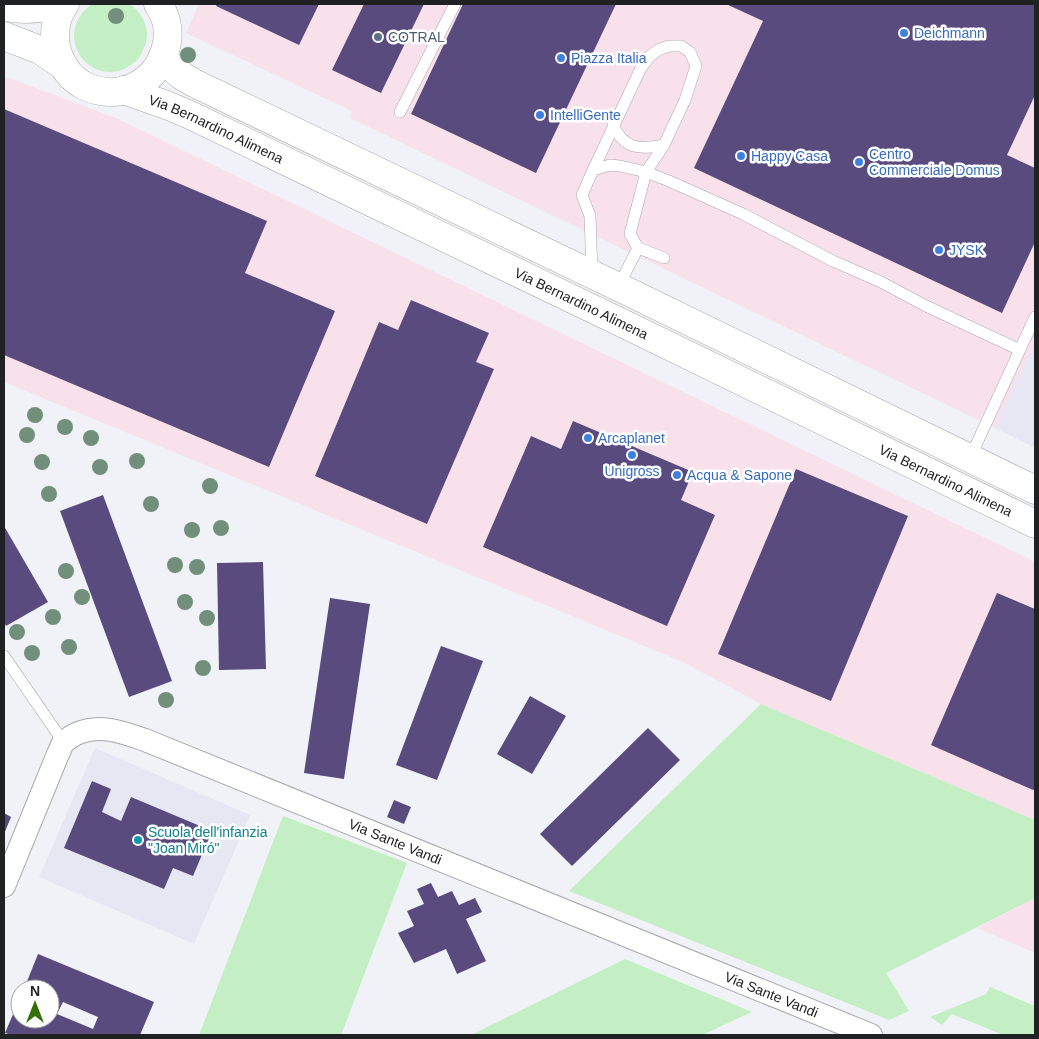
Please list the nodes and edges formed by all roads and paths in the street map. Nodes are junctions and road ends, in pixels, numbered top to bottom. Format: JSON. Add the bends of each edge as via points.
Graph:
{"nodes":[{"id":1,"x":55,"y":4,"type":"edge"},
{"id":2,"x":65,"y":4,"type":"edge"},
{"id":3,"x":455,"y":4,"type":"edge"},
{"id":4,"x":4,"y":7,"type":"edge"},
{"id":5,"x":162,"y":8,"type":"edge"},
{"id":6,"x":4,"y":36,"type":"edge"},
{"id":7,"x":162,"y":59,"type":"junction"},
{"id":8,"x":64,"y":66,"type":"junction"},
{"id":9,"x":124,"y":90,"type":"junction"},
{"id":10,"x":400,"y":112,"type":"dead end"},
{"id":11,"x":613,"y":125,"type":"junction"},
{"id":12,"x":664,"y":145,"type":"junction"},
{"id":13,"x":592,"y":170,"type":"junction"},
{"id":14,"x":646,"y":172,"type":"junction"},
{"id":15,"x":638,"y":248,"type":"junction"},
{"id":16,"x":664,"y":258,"type":"dead end"},
{"id":17,"x":592,"y":275,"type":"junction"},
{"id":18,"x":618,"y":287,"type":"junction"},
{"id":19,"x":1035,"y":317,"type":"edge"},
{"id":20,"x":1020,"y":350,"type":"junction"},
{"id":21,"x":970,"y":458,"type":"junction"},
{"id":22,"x":1035,"y":490,"type":"edge"},
{"id":23,"x":1035,"y":524,"type":"edge"},
{"id":24,"x":4,"y":656,"type":"edge"},
{"id":25,"x":64,"y":743,"type":"junction"},
{"id":26,"x":5,"y":878,"type":"edge"},
{"id":27,"x":871,"y":1035,"type":"edge"}],
"edges":[{"from":1,"to":4,"type":"street","via":[[35,9]]},
{"from":2,"to":8,"type":"street","via":[[56,21],[55,31],[57,50]]},
{"from":3,"to":10,"type":"lane"},
{"from":5,"to":7,"type":"street","via":[[168,32]]},
{"from":6,"to":8,"type":"street","via":[[40,50]]},
{"from":7,"to":9,"type":"street","via":[[150,77]]},
{"from":7,"to":17,"type":"street","via":[[194,83]]},
{"from":8,"to":9,"type":"street","via":[[84,85],[101,91]]},
{"from":9,"to":23,"type":"street","name":"Via Bernardino Alimena","via":[[198,119]]},
{"from":11,"to":12,"type":"lane","via":[[622,141],[632,146]]},
{"from":11,"to":12,"type":"lane","via":[[650,56],[668,46],[681,46],[690,52],[696,66],[685,100]]},
{"from":11,"to":13,"type":"lane"},
{"from":12,"to":14,"type":"lane"},
{"from":13,"to":14,"type":"lane","via":[[620,166]]},
{"from":13,"to":17,"type":"lane","via":[[582,195],[590,216]]},
{"from":14,"to":15,"type":"lane","via":[[630,234]]},
{"from":14,"to":20,"type":"lane","via":[[743,214],[833,261]]},
{"from":15,"to":16,"type":"lane"},
{"from":15,"to":18,"type":"lane"},
{"from":17,"to":18,"type":"street"},
{"from":18,"to":21,"type":"street"},
{"from":19,"to":20,"type":"lane"},
{"from":20,"to":21,"type":"lane"},
{"from":21,"to":22,"type":"street"},
{"from":24,"to":25,"type":"lane"},
{"from":25,"to":26,"type":"street"},
{"from":25,"to":27,"type":"street","name":"Via Sante Vandi","via":[[82,731],[100,728],[145,740]]}]}
